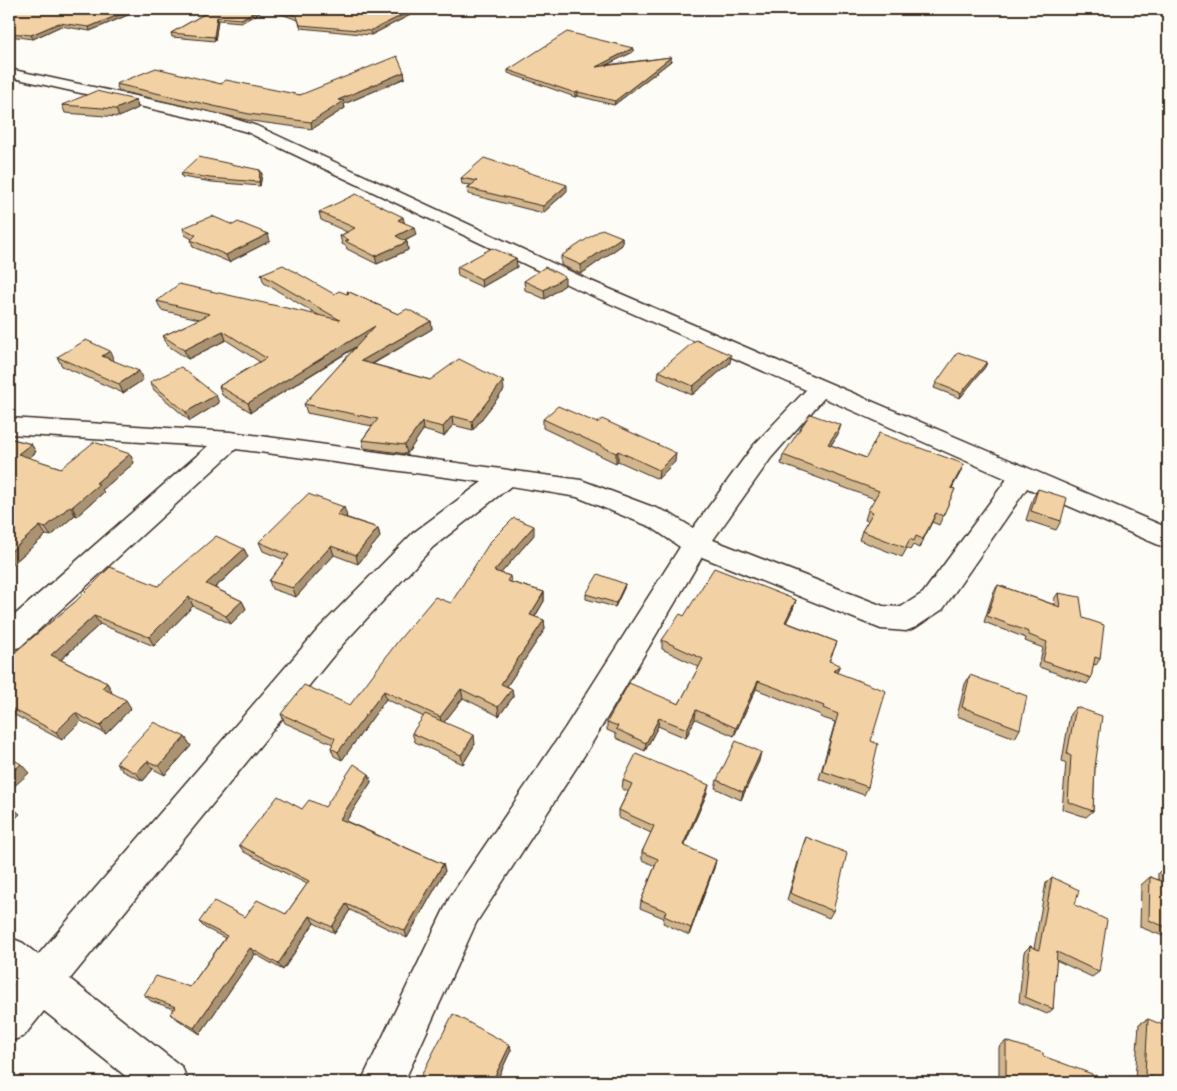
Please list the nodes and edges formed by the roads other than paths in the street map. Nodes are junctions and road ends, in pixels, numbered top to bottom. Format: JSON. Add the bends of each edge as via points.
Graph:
{"nodes":[{"id":1,"x":9,"y":73,"type":"edge"},
{"id":2,"x":821,"y":388,"type":"junction"},
{"id":3,"x":9,"y":426,"type":"edge"},
{"id":4,"x":231,"y":440,"type":"junction"},
{"id":5,"x":1023,"y":475,"type":"junction"},
{"id":6,"x":506,"y":476,"type":"junction"},
{"id":7,"x":1168,"y":539,"type":"edge"},
{"id":8,"x":696,"y":544,"type":"junction"},
{"id":9,"x":9,"y":638,"type":"edge"},
{"id":10,"x":9,"y":957,"type":"edge"},
{"id":11,"x":42,"y":983,"type":"junction"},
{"id":12,"x":9,"y":1020,"type":"edge"},
{"id":13,"x":167,"y":1082,"type":"edge"},
{"id":14,"x":382,"y":1082,"type":"edge"}],
"edges":[{"from":1,"to":2,"type":"street","via":[[219,119],[252,130],[584,285]]},
{"from":2,"to":5,"type":"street"},
{"from":2,"to":8,"type":"street","via":[[762,452]]},
{"from":3,"to":4,"type":"street"},
{"from":4,"to":6,"type":"street"},
{"from":4,"to":9,"type":"street"},
{"from":5,"to":7,"type":"street"},
{"from":5,"to":8,"type":"street","via":[[933,601],[906,619],[881,617]]},
{"from":6,"to":8,"type":"street","via":[[581,489],[660,520]]},
{"from":6,"to":11,"type":"street","via":[[423,540],[331,636]]},
{"from":8,"to":14,"type":"street","via":[[577,738],[463,910]]},
{"from":10,"to":11,"type":"street"},
{"from":11,"to":12,"type":"street"},
{"from":11,"to":13,"type":"street"}]}
